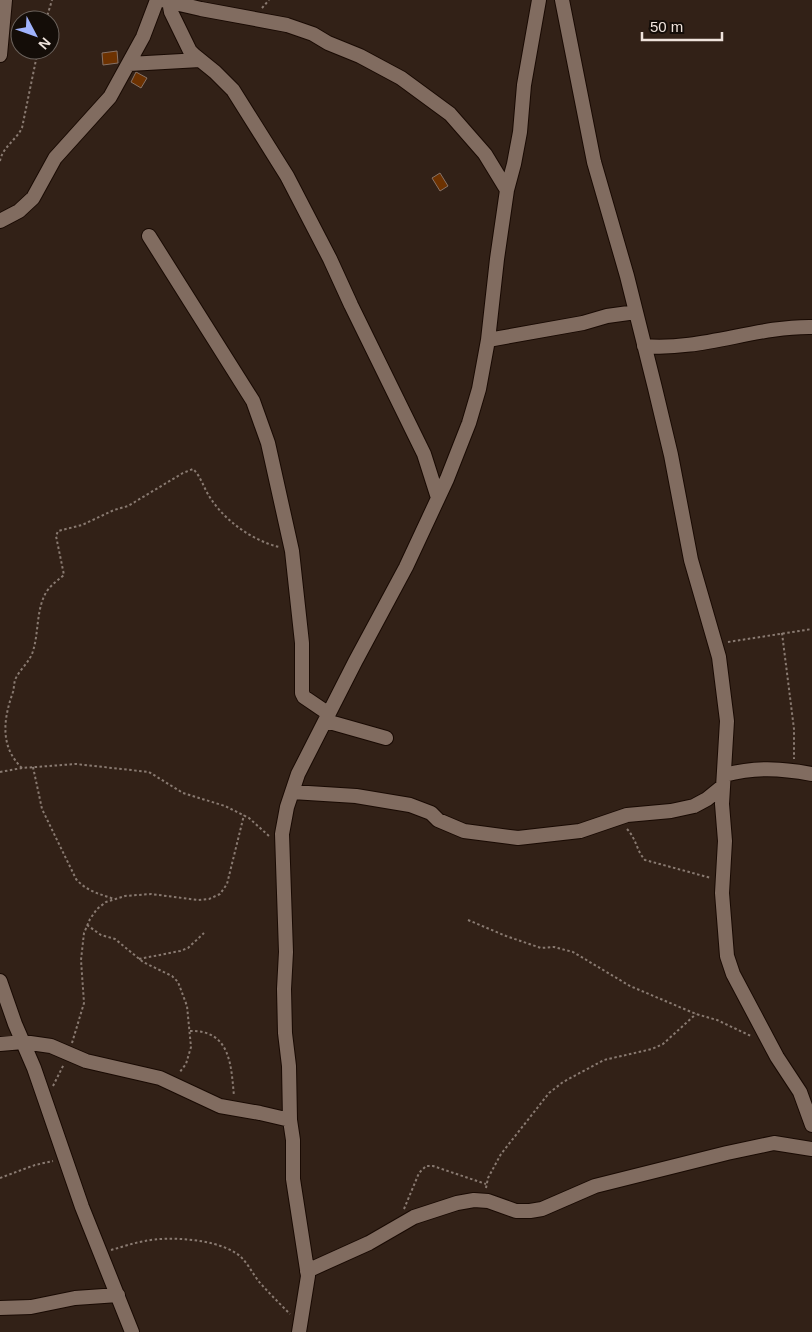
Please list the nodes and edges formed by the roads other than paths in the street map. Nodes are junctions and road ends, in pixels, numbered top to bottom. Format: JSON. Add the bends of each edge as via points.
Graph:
{"nodes":[{"id":1,"x":5,"y":0,"type":"edge"},
{"id":2,"x":164,"y":0,"type":"edge"},
{"id":3,"x":539,"y":0,"type":"edge"},
{"id":4,"x":562,"y":0,"type":"edge"},
{"id":5,"x":0,"y":56,"type":"edge"},
{"id":6,"x":200,"y":60,"type":"junction"},
{"id":7,"x":129,"y":64,"type":"junction"},
{"id":8,"x":507,"y":190,"type":"junction"},
{"id":9,"x":0,"y":221,"type":"edge"},
{"id":10,"x":149,"y":236,"type":"dead end"},
{"id":11,"x":636,"y":312,"type":"junction"},
{"id":12,"x":812,"y":327,"type":"edge"},
{"id":13,"x":488,"y":340,"type":"junction"},
{"id":14,"x":644,"y":346,"type":"junction"},
{"id":15,"x":438,"y":498,"type":"junction"},
{"id":16,"x":328,"y":718,"type":"junction"},
{"id":17,"x":386,"y":738,"type":"dead end"},
{"id":18,"x":812,"y":774,"type":"edge"},
{"id":19,"x":723,"y":780,"type":"junction"},
{"id":20,"x":292,"y":792,"type":"junction"},
{"id":21,"x":0,"y":981,"type":"edge"},
{"id":22,"x":23,"y":1042,"type":"junction"},
{"id":23,"x":0,"y":1044,"type":"edge"},
{"id":24,"x":290,"y":1120,"type":"junction"},
{"id":25,"x":812,"y":1125,"type":"edge"},
{"id":26,"x":812,"y":1149,"type":"edge"},
{"id":27,"x":307,"y":1271,"type":"junction"},
{"id":28,"x":118,"y":1295,"type":"junction"},
{"id":29,"x":0,"y":1308,"type":"edge"},
{"id":30,"x":299,"y":1329,"type":"edge"},
{"id":31,"x":132,"y":1332,"type":"edge"}],
"edges":[{"from":1,"to":5,"type":"street"},
{"from":2,"to":6,"type":"street","via":[[188,47]]},
{"from":2,"to":7,"type":"street"},
{"from":2,"to":8,"type":"street","via":[[287,25],[313,34],[401,78],[455,120],[484,154]]},
{"from":3,"to":8,"type":"street","via":[[524,85],[520,132]]},
{"from":4,"to":11,"type":"street","via":[[594,162]]},
{"from":6,"to":7,"type":"street"},
{"from":6,"to":15,"type":"street","via":[[233,90],[287,176],[424,454]]},
{"from":7,"to":9,"type":"street","via":[[110,98],[55,158],[33,198],[19,211]]},
{"from":8,"to":13,"type":"street"},
{"from":10,"to":16,"type":"street","via":[[253,401],[268,444],[292,551],[302,643],[302,693]]},
{"from":11,"to":13,"type":"street"},
{"from":11,"to":14,"type":"street"},
{"from":12,"to":14,"type":"street","via":[[660,347]]},
{"from":13,"to":15,"type":"street","via":[[469,423]]},
{"from":14,"to":19,"type":"street","via":[[672,455],[691,560],[719,657],[726,721]]},
{"from":15,"to":16,"type":"street"},
{"from":16,"to":17,"type":"street"},
{"from":16,"to":20,"type":"street"},
{"from":18,"to":19,"type":"street","via":[[757,769],[741,771]]},
{"from":19,"to":20,"type":"street","via":[[707,799],[694,806],[627,815],[580,831],[518,838],[454,828],[431,813],[410,805],[356,796]]},
{"from":19,"to":25,"type":"street","via":[[725,841],[722,894],[727,956],[733,974],[768,1040],[800,1092]]},
{"from":20,"to":24,"type":"street","via":[[282,834],[285,1033]]},
{"from":21,"to":22,"type":"street"},
{"from":22,"to":23,"type":"street"},
{"from":22,"to":24,"type":"street","via":[[48,1045],[86,1061],[170,1083],[220,1106]]},
{"from":22,"to":28,"type":"street"},
{"from":24,"to":27,"type":"street","via":[[295,1198]]},
{"from":26,"to":27,"type":"street","via":[[774,1143],[755,1146],[595,1186],[530,1211],[516,1211],[486,1200],[457,1203],[414,1217],[369,1243]]},
{"from":27,"to":30,"type":"street"},
{"from":28,"to":29,"type":"street"},
{"from":28,"to":31,"type":"street"}]}
